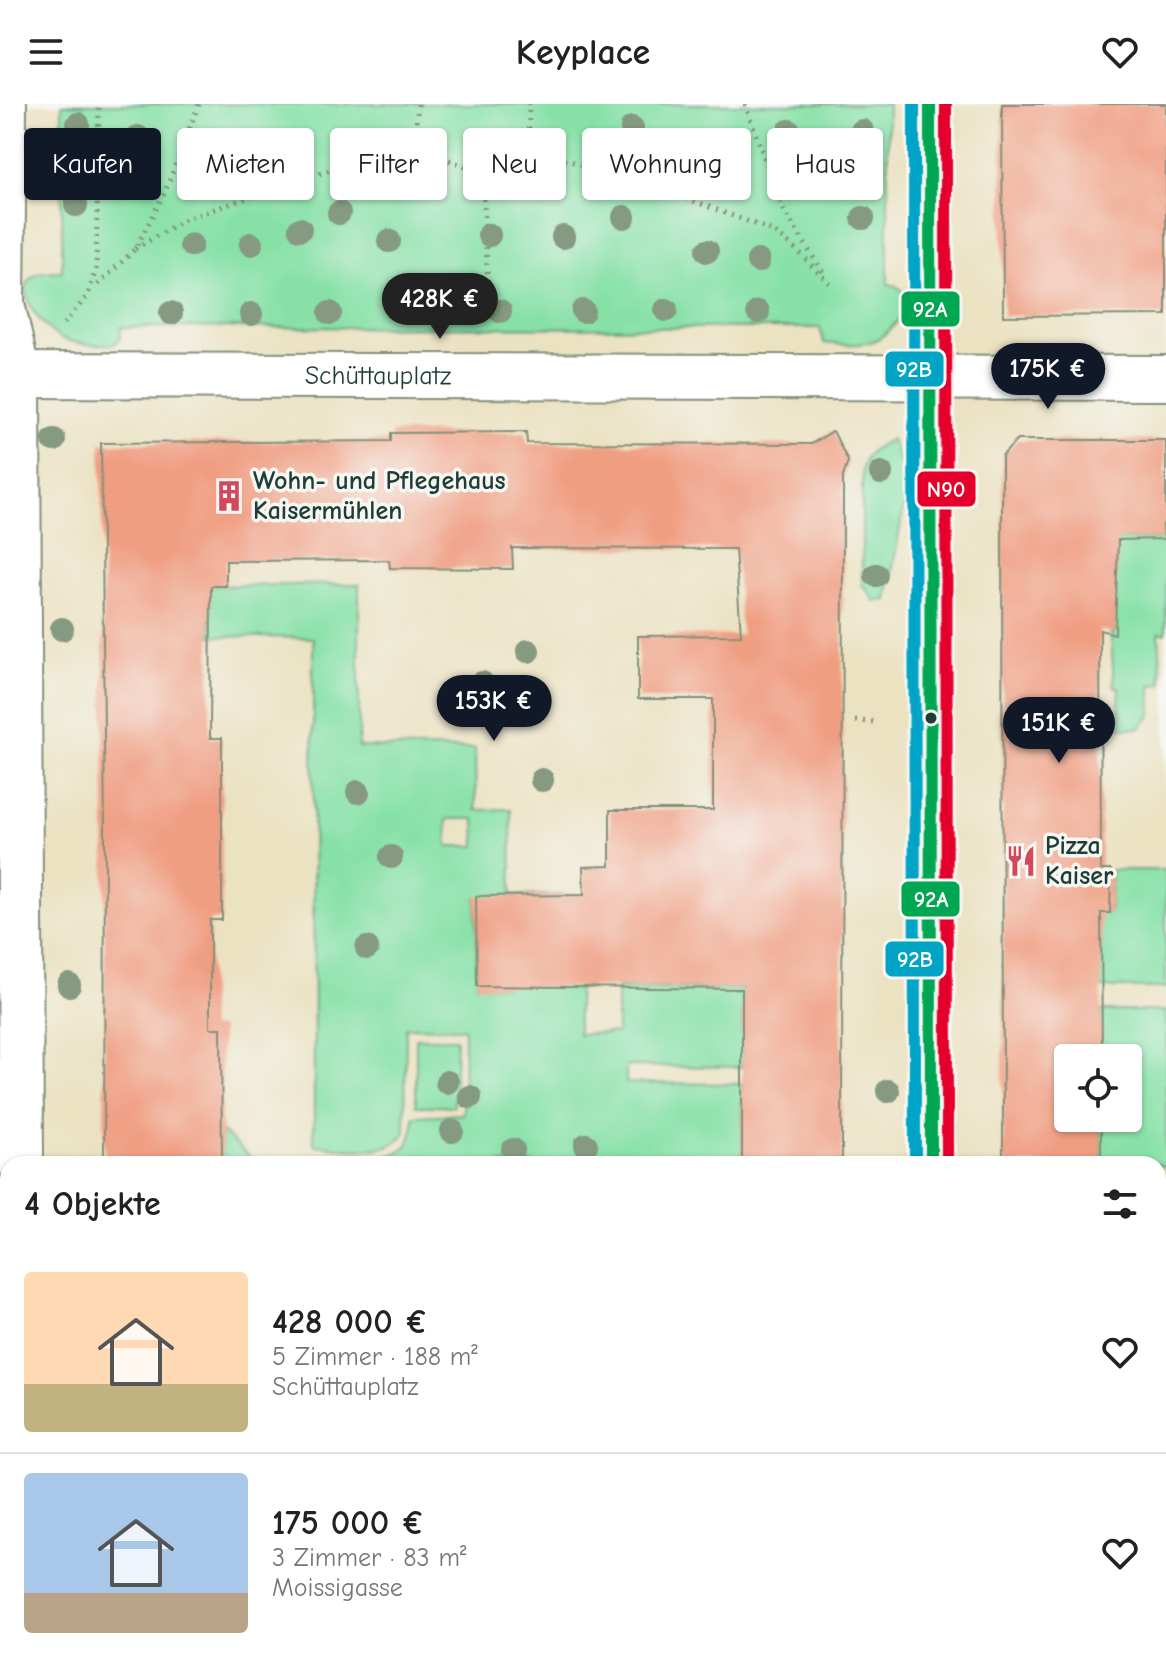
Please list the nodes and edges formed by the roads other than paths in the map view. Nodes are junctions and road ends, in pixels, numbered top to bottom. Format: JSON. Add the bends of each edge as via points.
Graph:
{"nodes":[{"id":1,"x":4,"y":104,"type":"edge"},
{"id":2,"x":930,"y":104,"type":"edge"},
{"id":3,"x":9,"y":375,"type":"edge"},
{"id":4,"x":930,"y":376,"type":"junction"},
{"id":5,"x":1166,"y":378,"type":"edge"},
{"id":6,"x":21,"y":1156,"type":"edge"},
{"id":7,"x":931,"y":1156,"type":"edge"}],
"edges":[{"from":1,"to":3,"type":"street","via":[[2,304]]},
{"from":2,"to":4,"type":"street"},
{"from":3,"to":4,"type":"street","name":"Schüttauplatz"},
{"from":3,"to":6,"type":"street"},
{"from":4,"to":5,"type":"street","name":"Schüttauplatz"},
{"from":4,"to":7,"type":"street"}]}
